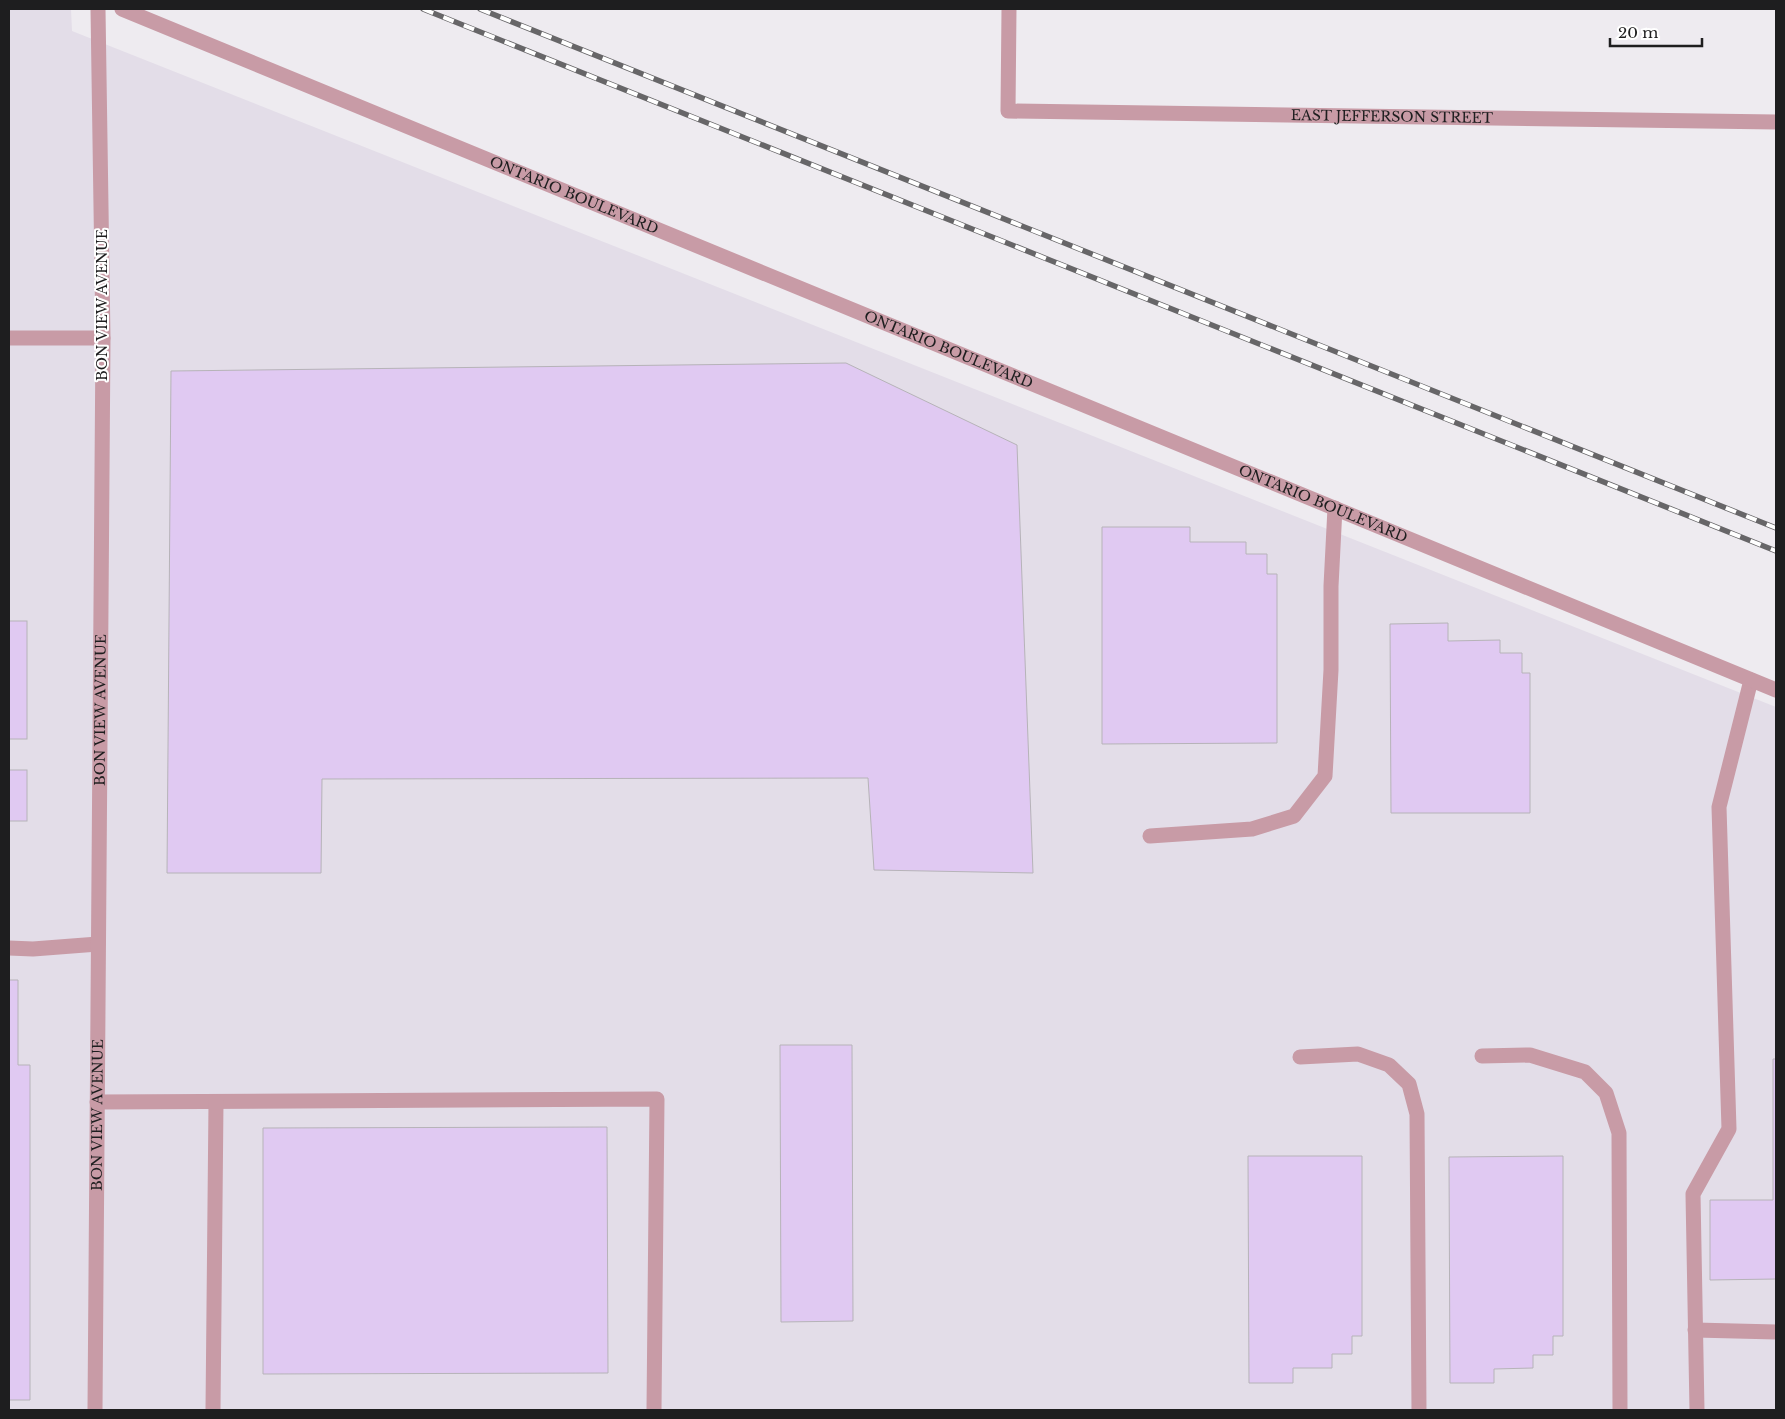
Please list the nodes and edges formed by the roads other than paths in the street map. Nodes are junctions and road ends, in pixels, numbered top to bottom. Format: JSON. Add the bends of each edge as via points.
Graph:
{"nodes":[{"id":1,"x":98,"y":9,"type":"edge"},
{"id":2,"x":122,"y":9,"type":"edge"},
{"id":3,"x":1008,"y":9,"type":"edge"},
{"id":4,"x":1776,"y":122,"type":"edge"},
{"id":5,"x":9,"y":338,"type":"edge"},
{"id":6,"x":103,"y":338,"type":"junction"},
{"id":7,"x":1335,"y":508,"type":"junction"},
{"id":8,"x":1751,"y":680,"type":"junction"},
{"id":9,"x":1776,"y":690,"type":"edge"},
{"id":10,"x":1150,"y":836,"type":"dead end"},
{"id":11,"x":98,"y":944,"type":"junction"},
{"id":12,"x":9,"y":948,"type":"edge"},
{"id":13,"x":1482,"y":1056,"type":"dead end"},
{"id":14,"x":1300,"y":1057,"type":"dead end"},
{"id":15,"x":97,"y":1102,"type":"junction"},
{"id":16,"x":216,"y":1102,"type":"junction"},
{"id":17,"x":1695,"y":1330,"type":"junction"},
{"id":18,"x":1776,"y":1332,"type":"edge"},
{"id":19,"x":95,"y":1410,"type":"edge"},
{"id":20,"x":213,"y":1410,"type":"edge"},
{"id":21,"x":654,"y":1410,"type":"edge"},
{"id":22,"x":1419,"y":1410,"type":"edge"},
{"id":23,"x":1620,"y":1410,"type":"edge"},
{"id":24,"x":1697,"y":1410,"type":"edge"}],
"edges":[{"from":1,"to":6,"type":"street","name":"BON VIEW AVENUE"},
{"from":2,"to":7,"type":"street","name":"ONTARIO BOULEVARD"},
{"from":3,"to":4,"type":"street","name":"EAST JEFFERSON STREET","via":[[1008,111]]},
{"from":5,"to":6,"type":"street"},
{"from":6,"to":11,"type":"street","name":"BON VIEW AVENUE"},
{"from":7,"to":8,"type":"street","name":"ONTARIO BOULEVARD"},
{"from":7,"to":10,"type":"street","via":[[1332,670],[1325,776],[1294,816],[1252,830]]},
{"from":8,"to":9,"type":"street","name":"ONTARIO BOULEVARD"},
{"from":8,"to":17,"type":"street","via":[[1719,807],[1729,1129],[1693,1194]]},
{"from":11,"to":12,"type":"street"},
{"from":11,"to":15,"type":"street","name":"BON VIEW AVENUE"},
{"from":13,"to":23,"type":"street","via":[[1530,1055],[1585,1072],[1606,1093],[1619,1133]]},
{"from":14,"to":22,"type":"street","via":[[1358,1054],[1389,1065],[1409,1084],[1417,1114]]},
{"from":15,"to":16,"type":"street"},
{"from":15,"to":19,"type":"street","name":"BON VIEW AVENUE"},
{"from":16,"to":20,"type":"street"},
{"from":16,"to":21,"type":"street","via":[[657,1099]]},
{"from":17,"to":18,"type":"street"},
{"from":17,"to":24,"type":"street"}]}
